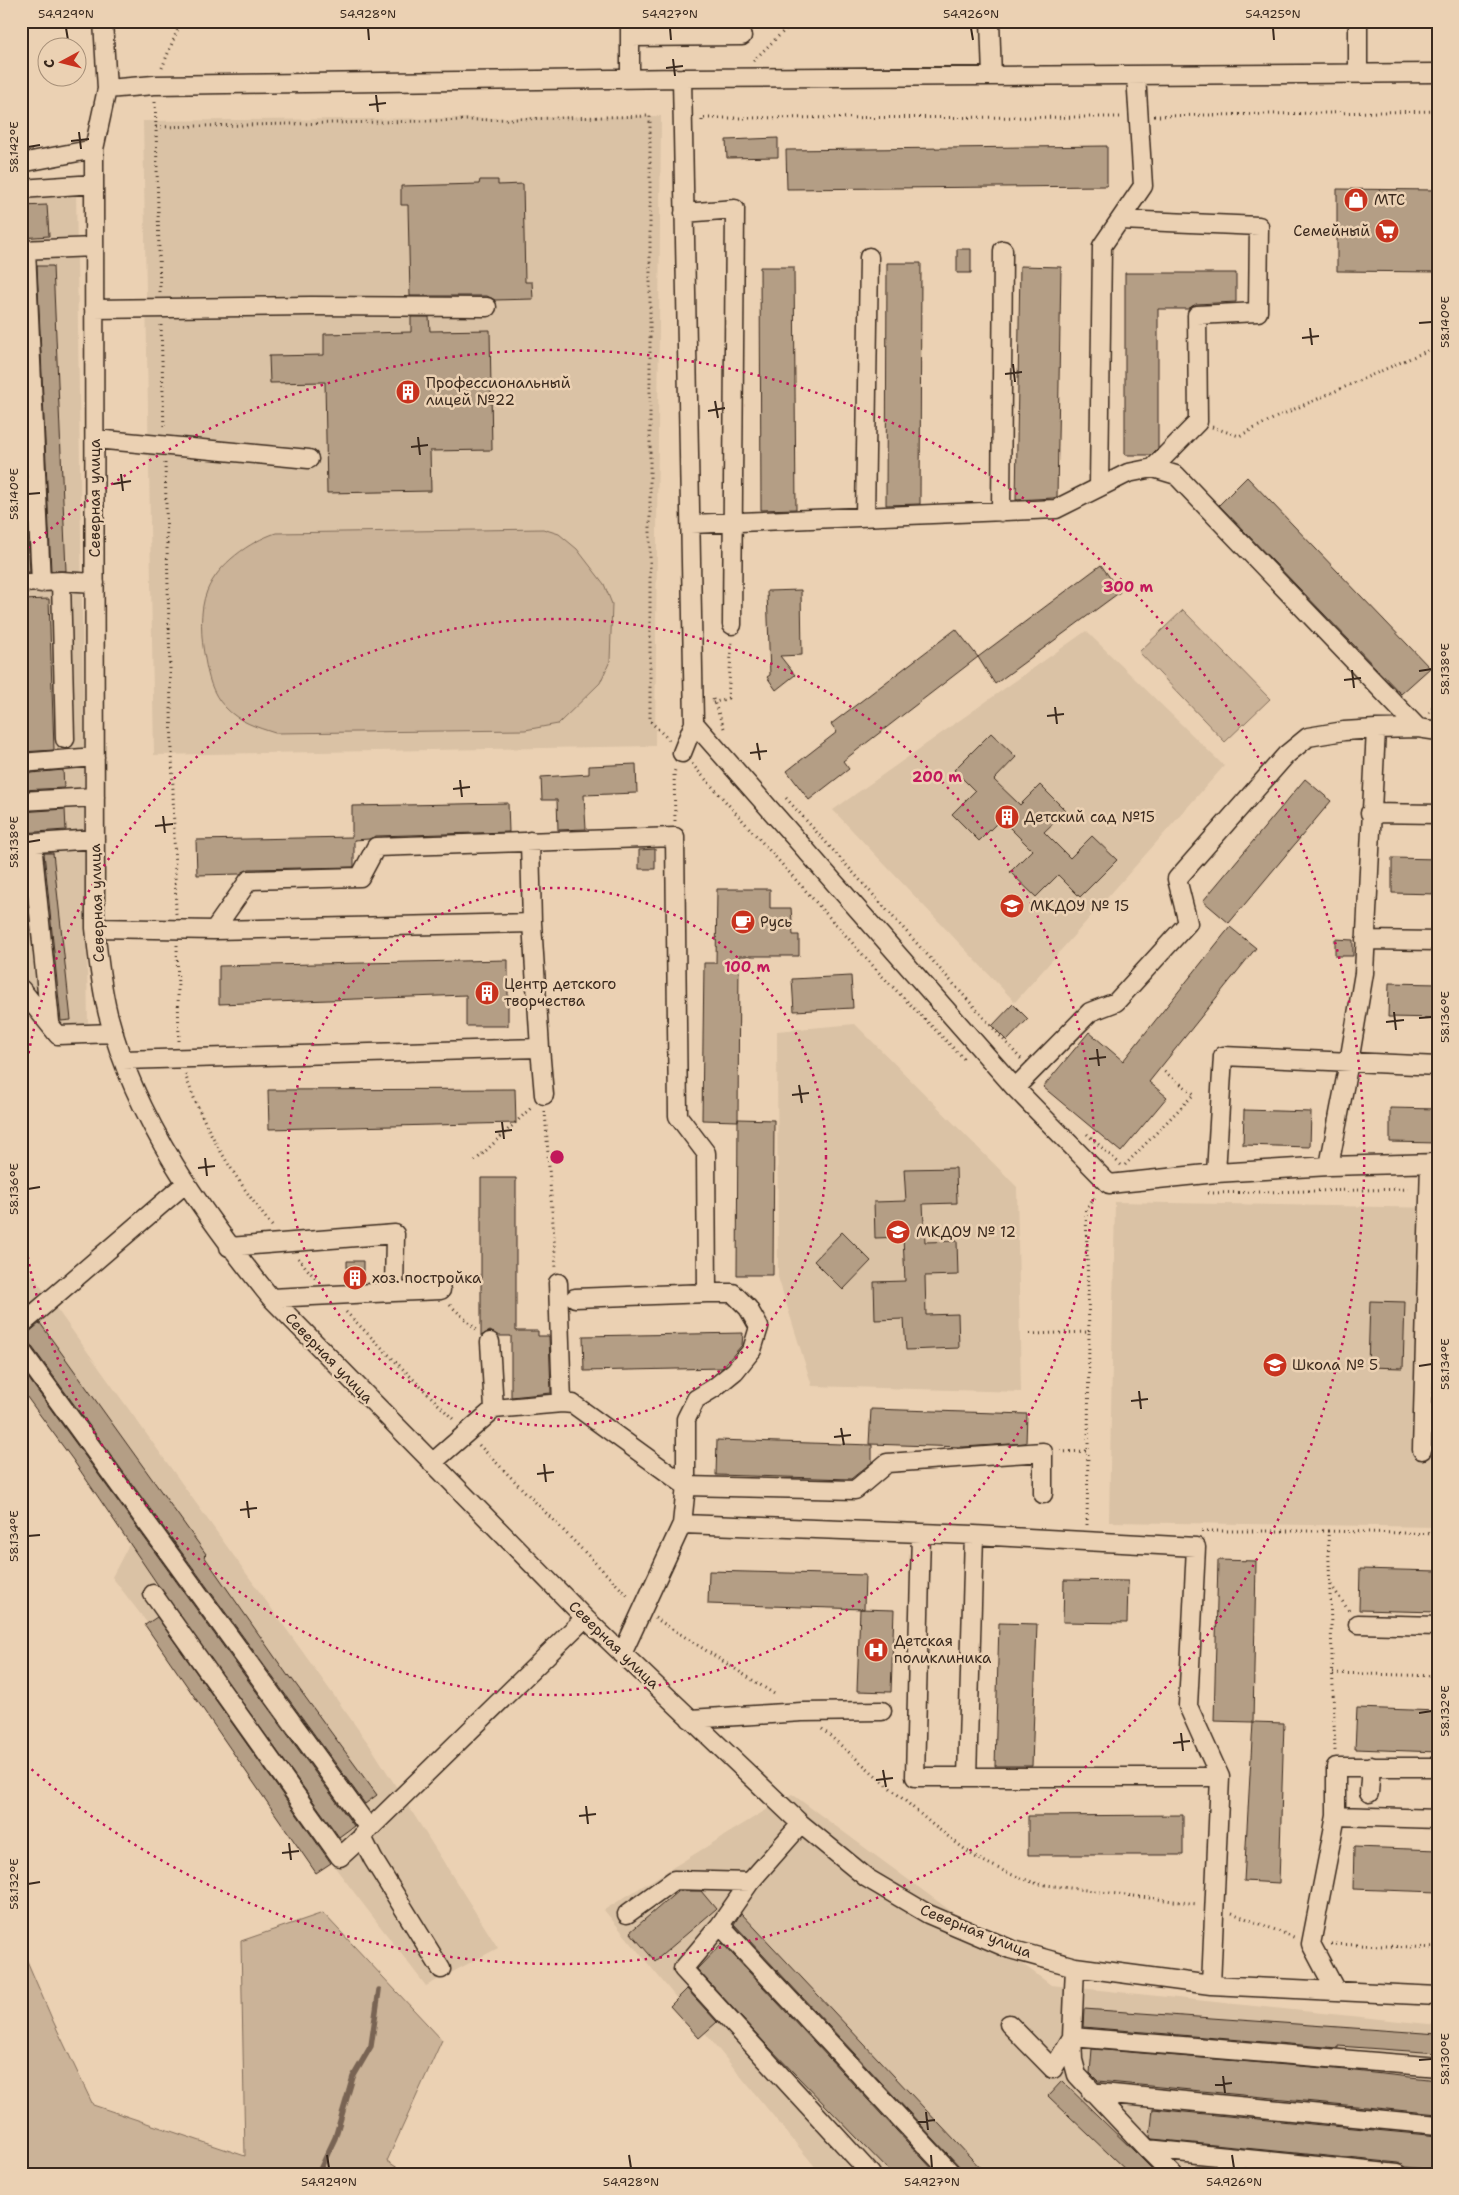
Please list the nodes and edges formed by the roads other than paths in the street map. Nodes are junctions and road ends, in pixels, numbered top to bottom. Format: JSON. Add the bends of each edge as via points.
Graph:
{"nodes":[{"id":1,"x":103,"y":21,"type":"edge"},
{"id":2,"x":990,"y":21,"type":"edge"},
{"id":3,"x":1358,"y":21,"type":"edge"},
{"id":4,"x":630,"y":29,"type":"edge"},
{"id":5,"x":742,"y":36,"type":"dead end"},
{"id":6,"x":1438,"y":73,"type":"edge"},
{"id":7,"x":1358,"y":74,"type":"junction"},
{"id":8,"x":1136,"y":75,"type":"junction"},
{"id":9,"x":992,"y":76,"type":"junction"},
{"id":10,"x":682,"y":78,"type":"junction"},
{"id":11,"x":630,"y":79,"type":"junction"},
{"id":12,"x":107,"y":89,"type":"junction"},
{"id":13,"x":94,"y":149,"type":"junction"},
{"id":14,"x":21,"y":163,"type":"edge"},
{"id":15,"x":94,"y":184,"type":"junction"},
{"id":16,"x":21,"y":189,"type":"edge"},
{"id":17,"x":684,"y":213,"type":"junction"},
{"id":18,"x":1120,"y":220,"type":"junction"},
{"id":19,"x":94,"y":247,"type":"junction"},
{"id":20,"x":24,"y":250,"type":"edge"},
{"id":21,"x":1003,"y":250,"type":"dead end"},
{"id":22,"x":869,"y":257,"type":"dead end"},
{"id":23,"x":487,"y":307,"type":"dead end"},
{"id":24,"x":94,"y":309,"type":"junction"},
{"id":25,"x":95,"y":439,"type":"junction"},
{"id":26,"x":309,"y":459,"type":"dead end"},
{"id":27,"x":1153,"y":468,"type":"junction"},
{"id":28,"x":1099,"y":487,"type":"junction"},
{"id":29,"x":1001,"y":512,"type":"junction"},
{"id":30,"x":865,"y":517,"type":"junction"},
{"id":31,"x":734,"y":522,"type":"junction"},
{"id":32,"x":691,"y":524,"type":"junction"},
{"id":33,"x":61,"y":581,"type":"junction"},
{"id":34,"x":21,"y":583,"type":"edge"},
{"id":35,"x":41,"y":583,"type":"junction"},
{"id":36,"x":95,"y":583,"type":"junction"},
{"id":37,"x":732,"y":625,"type":"road end"},
{"id":38,"x":694,"y":723,"type":"junction"},
{"id":39,"x":1418,"y":728,"type":"junction"},
{"id":40,"x":1376,"y":729,"type":"junction"},
{"id":41,"x":1438,"y":731,"type":"edge"},
{"id":42,"x":65,"y":739,"type":"dead end"},
{"id":43,"x":682,"y":753,"type":"road end"},
{"id":44,"x":95,"y":757,"type":"junction"},
{"id":45,"x":21,"y":763,"type":"edge"},
{"id":46,"x":95,"y":797,"type":"junction"},
{"id":47,"x":21,"y":801,"type":"edge"},
{"id":48,"x":1370,"y":812,"type":"junction"},
{"id":49,"x":1438,"y":814,"type":"edge"},
{"id":50,"x":95,"y":839,"type":"junction"},
{"id":51,"x":530,"y":841,"type":"junction"},
{"id":52,"x":27,"y":844,"type":"edge"},
{"id":53,"x":532,"y":923,"type":"junction"},
{"id":54,"x":95,"y":928,"type":"junction"},
{"id":55,"x":214,"y":930,"type":"junction"},
{"id":56,"x":1365,"y":940,"type":"junction"},
{"id":57,"x":1438,"y":941,"type":"edge"},
{"id":58,"x":21,"y":989,"type":"edge"},
{"id":59,"x":50,"y":1022,"type":"junction"},
{"id":60,"x":114,"y":1033,"type":"junction"},
{"id":61,"x":540,"y":1048,"type":"junction"},
{"id":62,"x":123,"y":1060,"type":"junction"},
{"id":63,"x":1349,"y":1062,"type":"junction"},
{"id":64,"x":1438,"y":1066,"type":"edge"},
{"id":65,"x":1016,"y":1088,"type":"junction"},
{"id":66,"x":544,"y":1095,"type":"road end"},
{"id":67,"x":1434,"y":1163,"type":"edge"},
{"id":68,"x":1328,"y":1166,"type":"junction"},
{"id":69,"x":1216,"y":1173,"type":"junction"},
{"id":70,"x":186,"y":1183,"type":"junction"},
{"id":71,"x":229,"y":1247,"type":"junction"},
{"id":72,"x":558,"y":1283,"type":"road end"},
{"id":73,"x":441,"y":1290,"type":"road end"},
{"id":74,"x":394,"y":1292,"type":"junction"},
{"id":75,"x":707,"y":1293,"type":"junction"},
{"id":76,"x":271,"y":1298,"type":"junction"},
{"id":77,"x":575,"y":1298,"type":"dead end"},
{"id":78,"x":21,"y":1325,"type":"edge"},
{"id":79,"x":490,"y":1342,"type":"road end"},
{"id":80,"x":21,"y":1350,"type":"edge"},
{"id":81,"x":562,"y":1403,"type":"junction"},
{"id":82,"x":494,"y":1409,"type":"junction"},
{"id":83,"x":1422,"y":1450,"type":"dead end"},
{"id":84,"x":432,"y":1463,"type":"junction"},
{"id":85,"x":686,"y":1486,"type":"junction"},
{"id":86,"x":1043,"y":1494,"type":"dead end"},
{"id":87,"x":682,"y":1524,"type":"junction"},
{"id":88,"x":921,"y":1533,"type":"junction"},
{"id":89,"x":974,"y":1535,"type":"junction"},
{"id":90,"x":153,"y":1594,"type":"dead end"},
{"id":91,"x":585,"y":1618,"type":"junction"},
{"id":92,"x":1358,"y":1624,"type":"road end"},
{"id":93,"x":1438,"y":1626,"type":"edge"},
{"id":94,"x":622,"y":1654,"type":"junction"},
{"id":95,"x":882,"y":1711,"type":"dead end"},
{"id":96,"x":690,"y":1719,"type":"junction"},
{"id":97,"x":1371,"y":1766,"type":"junction"},
{"id":98,"x":1438,"y":1768,"type":"edge"},
{"id":99,"x":967,"y":1777,"type":"junction"},
{"id":100,"x":1220,"y":1777,"type":"junction"},
{"id":101,"x":1369,"y":1793,"type":"dead end"},
{"id":102,"x":1336,"y":1816,"type":"junction"},
{"id":103,"x":1438,"y":1818,"type":"edge"},
{"id":104,"x":801,"y":1824,"type":"junction"},
{"id":105,"x":365,"y":1832,"type":"junction"},
{"id":106,"x":750,"y":1882,"type":"junction"},
{"id":107,"x":627,"y":1914,"type":"dead end"},
{"id":108,"x":720,"y":1925,"type":"junction"},
{"id":109,"x":1075,"y":1967,"type":"junction"},
{"id":110,"x":441,"y":1969,"type":"dead end"},
{"id":111,"x":1211,"y":1985,"type":"junction"},
{"id":112,"x":1336,"y":1991,"type":"junction"},
{"id":113,"x":1438,"y":1996,"type":"edge"},
{"id":114,"x":1009,"y":2024,"type":"dead end"},
{"id":115,"x":1072,"y":2037,"type":"junction"},
{"id":116,"x":1438,"y":2067,"type":"edge"},
{"id":117,"x":1091,"y":2092,"type":"junction"},
{"id":118,"x":1438,"y":2126,"type":"edge"},
{"id":119,"x":1147,"y":2150,"type":"junction"},
{"id":120,"x":871,"y":2174,"type":"edge"},
{"id":121,"x":952,"y":2174,"type":"edge"},
{"id":122,"x":1172,"y":2174,"type":"edge"},
{"id":123,"x":1398,"y":2174,"type":"edge"}],
"edges":[{"from":1,"to":12,"type":"street","name":"Северная улица"},
{"from":2,"to":9,"type":"street"},
{"from":3,"to":7,"type":"street"},
{"from":4,"to":5,"type":"street"},
{"from":4,"to":11,"type":"street"},
{"from":6,"to":7,"type":"street"},
{"from":7,"to":8,"type":"street"},
{"from":8,"to":9,"type":"street"},
{"from":8,"to":18,"type":"street","via":[[1143,186]]},
{"from":9,"to":10,"type":"street"},
{"from":10,"to":11,"type":"street"},
{"from":10,"to":17,"type":"street"},
{"from":11,"to":12,"type":"street","via":[[154,85]]},
{"from":12,"to":13,"type":"street","name":"Северная улица"},
{"from":13,"to":14,"type":"street"},
{"from":13,"to":15,"type":"street","name":"Северная улица"},
{"from":15,"to":16,"type":"street"},
{"from":15,"to":19,"type":"street","name":"Северная улица"},
{"from":17,"to":31,"type":"street","via":[[735,209]]},
{"from":17,"to":32,"type":"street"},
{"from":18,"to":27,"type":"street","via":[[1259,226],[1258,312],[1197,315],[1198,422]]},
{"from":18,"to":28,"type":"street","via":[[1102,246]]},
{"from":19,"to":20,"type":"street"},
{"from":19,"to":24,"type":"street","name":"Северная улица"},
{"from":20,"to":35,"type":"street"},
{"from":21,"to":29,"type":"street"},
{"from":22,"to":30,"type":"street"},
{"from":23,"to":24,"type":"street"},
{"from":24,"to":25,"type":"street","name":"Северная улица"},
{"from":25,"to":26,"type":"street"},
{"from":25,"to":36,"type":"street","name":"Северная улица"},
{"from":27,"to":28,"type":"street","via":[[1128,473]]},
{"from":27,"to":39,"type":"street","via":[[1176,474]]},
{"from":28,"to":29,"type":"street","via":[[1056,510]]},
{"from":29,"to":30,"type":"street"},
{"from":30,"to":31,"type":"street"},
{"from":31,"to":32,"type":"street"},
{"from":31,"to":37,"type":"street"},
{"from":32,"to":38,"type":"street"},
{"from":33,"to":35,"type":"street"},
{"from":33,"to":36,"type":"street"},
{"from":33,"to":42,"type":"street"},
{"from":34,"to":35,"type":"street"},
{"from":36,"to":44,"type":"street","name":"Северная улица"},
{"from":38,"to":43,"type":"street"},
{"from":38,"to":65,"type":"street"},
{"from":39,"to":40,"type":"street"},
{"from":39,"to":41,"type":"street"},
{"from":40,"to":48,"type":"street"},
{"from":40,"to":65,"type":"street","via":[[1308,737],[1286,755],[1177,879],[1188,923],[1116,1002],[1090,1012]]},
{"from":44,"to":45,"type":"street"},
{"from":44,"to":46,"type":"street","name":"Северная улица"},
{"from":46,"to":47,"type":"street"},
{"from":46,"to":50,"type":"street","name":"Северная улица"},
{"from":48,"to":49,"type":"street"},
{"from":48,"to":56,"type":"street"},
{"from":50,"to":52,"type":"street"},
{"from":50,"to":54,"type":"street","name":"Северная улица"},
{"from":51,"to":53,"type":"street"},
{"from":51,"to":55,"type":"street","via":[[376,847],[360,877],[249,880]]},
{"from":51,"to":75,"type":"street","via":[[675,837],[678,1116],[706,1153]]},
{"from":52,"to":59,"type":"street"},
{"from":53,"to":55,"type":"street"},
{"from":53,"to":61,"type":"street"},
{"from":54,"to":55,"type":"street"},
{"from":54,"to":60,"type":"street","name":"Северная улица","via":[[99,970]]},
{"from":56,"to":57,"type":"street"},
{"from":56,"to":63,"type":"street","via":[[1364,973]]},
{"from":58,"to":59,"type":"street"},
{"from":59,"to":60,"type":"street","via":[[58,1035]]},
{"from":60,"to":62,"type":"street","name":"Северная улица"},
{"from":61,"to":62,"type":"street"},
{"from":61,"to":66,"type":"street"},
{"from":62,"to":70,"type":"street","name":"Северная улица","via":[[151,1123]]},
{"from":63,"to":64,"type":"street"},
{"from":63,"to":68,"type":"street"},
{"from":63,"to":69,"type":"street","via":[[1223,1056]]},
{"from":65,"to":69,"type":"street","via":[[1109,1184]]},
{"from":67,"to":68,"type":"street"},
{"from":67,"to":83,"type":"street"},
{"from":68,"to":69,"type":"street"},
{"from":70,"to":71,"type":"street","name":"Северная улица"},
{"from":70,"to":78,"type":"street"},
{"from":71,"to":74,"type":"street","via":[[395,1234]]},
{"from":71,"to":76,"type":"street","name":"Северная улица"},
{"from":72,"to":81,"type":"street"},
{"from":73,"to":74,"type":"street"},
{"from":74,"to":76,"type":"street"},
{"from":75,"to":77,"type":"street"},
{"from":75,"to":85,"type":"street","via":[[733,1293],[748,1308],[758,1327],[752,1350],[735,1371],[691,1405],[686,1419]]},
{"from":76,"to":84,"type":"street","name":"Северная улица"},
{"from":79,"to":82,"type":"street"},
{"from":80,"to":105,"type":"street"},
{"from":81,"to":82,"type":"street"},
{"from":81,"to":85,"type":"street","via":[[573,1404]]},
{"from":82,"to":84,"type":"street"},
{"from":84,"to":91,"type":"street","name":"Северная улица"},
{"from":85,"to":86,"type":"street","via":[[855,1490],[888,1463],[1043,1452]]},
{"from":85,"to":87,"type":"street"},
{"from":87,"to":88,"type":"street"},
{"from":87,"to":94,"type":"street"},
{"from":88,"to":89,"type":"street"},
{"from":88,"to":99,"type":"street","via":[[915,1777]]},
{"from":89,"to":99,"type":"street"},
{"from":89,"to":100,"type":"street","via":[[1196,1547],[1188,1706]]},
{"from":90,"to":105,"type":"street","via":[[340,1857]]},
{"from":91,"to":94,"type":"street","name":"Северная улица"},
{"from":91,"to":105,"type":"street"},
{"from":92,"to":93,"type":"street"},
{"from":94,"to":96,"type":"street","name":"Северная улица"},
{"from":95,"to":96,"type":"street"},
{"from":96,"to":104,"type":"street","name":"Северная улица"},
{"from":97,"to":98,"type":"street"},
{"from":97,"to":101,"type":"street"},
{"from":97,"to":102,"type":"street","via":[[1336,1767]]},
{"from":99,"to":100,"type":"street"},
{"from":100,"to":111,"type":"street"},
{"from":102,"to":103,"type":"street"},
{"from":102,"to":112,"type":"street","via":[[1311,1944]]},
{"from":104,"to":106,"type":"street"},
{"from":104,"to":109,"type":"street","name":"Северная улица","via":[[867,1878],[928,1914],[1010,1949]]},
{"from":105,"to":110,"type":"street","via":[[373,1860]]},
{"from":106,"to":107,"type":"street","via":[[674,1880]]},
{"from":106,"to":108,"type":"street"},
{"from":108,"to":120,"type":"street","via":[[683,1969]]},
{"from":108,"to":121,"type":"street"},
{"from":109,"to":111,"type":"street","name":"Северная улица"},
{"from":109,"to":115,"type":"street"},
{"from":111,"to":112,"type":"street","name":"Северная улица"},
{"from":112,"to":113,"type":"street","name":"Северная улица"},
{"from":114,"to":115,"type":"street","via":[[1053,2069]]},
{"from":115,"to":116,"type":"street"},
{"from":115,"to":117,"type":"street","via":[[1077,2075]]},
{"from":117,"to":118,"type":"street"},
{"from":117,"to":119,"type":"street"},
{"from":119,"to":122,"type":"street"},
{"from":119,"to":123,"type":"street"}]}
